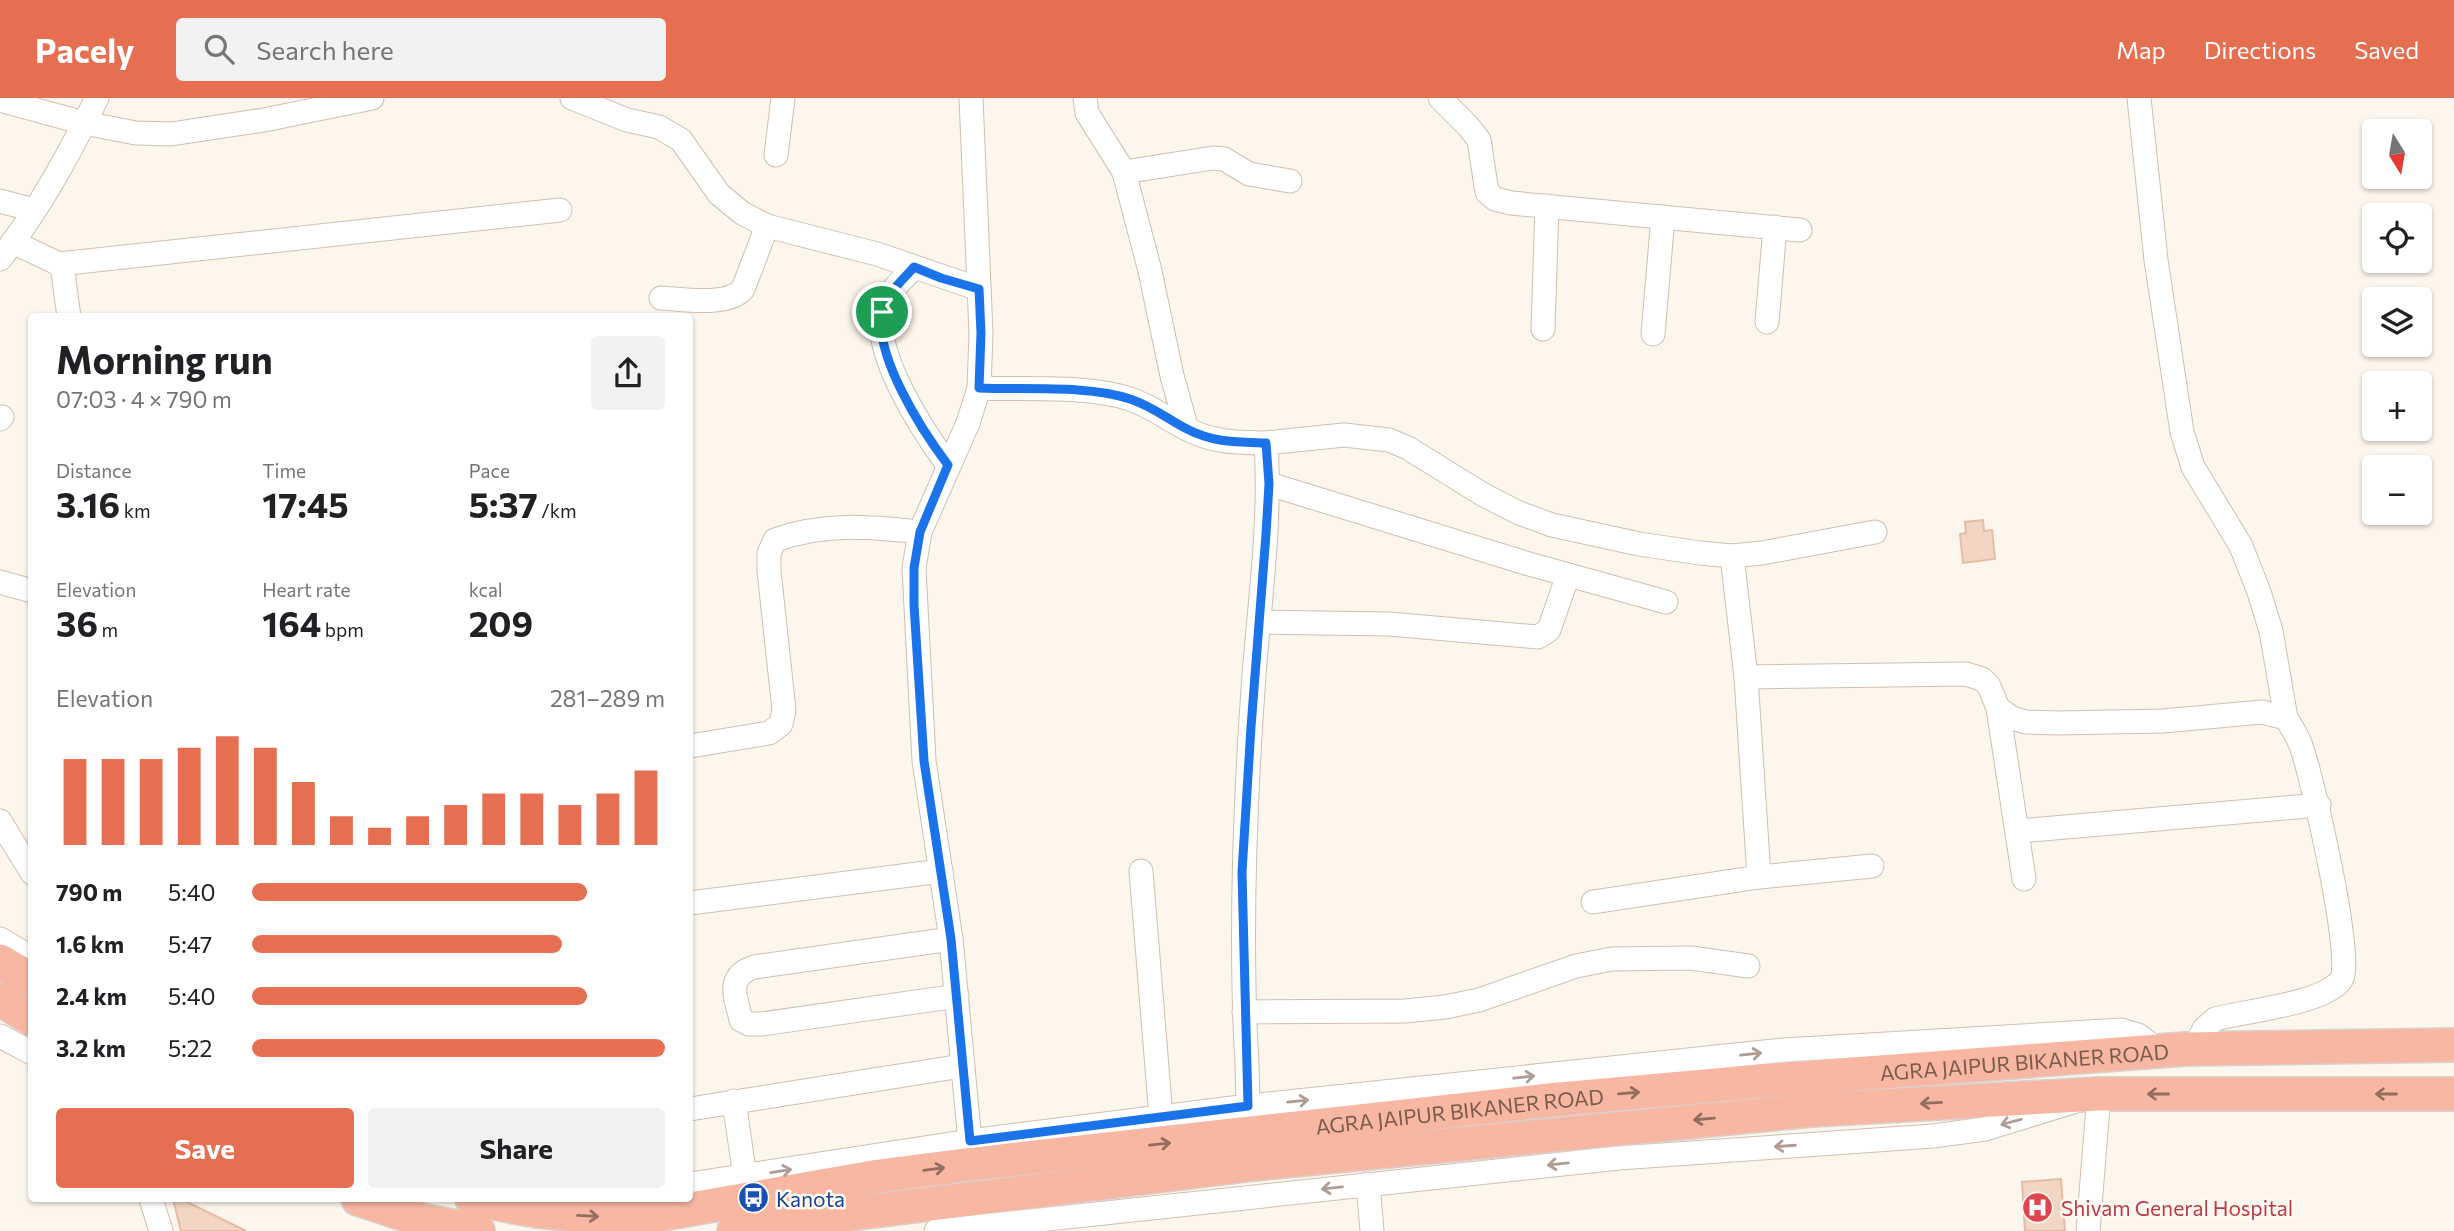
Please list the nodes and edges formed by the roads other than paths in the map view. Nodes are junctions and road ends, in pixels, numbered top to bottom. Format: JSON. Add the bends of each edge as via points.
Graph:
{"nodes":[{"id":1,"x":97,"y":98,"type":"edge"},
{"id":2,"x":372,"y":98,"type":"edge"},
{"id":3,"x":572,"y":98,"type":"edge"},
{"id":4,"x":783,"y":98,"type":"edge"},
{"id":5,"x":971,"y":98,"type":"edge"},
{"id":6,"x":1085,"y":98,"type":"edge"},
{"id":7,"x":1440,"y":98,"type":"edge"},
{"id":8,"x":2139,"y":98,"type":"edge"},
{"id":9,"x":0,"y":100,"type":"edge"},
{"id":10,"x":84,"y":123,"type":"junction"},
{"id":11,"x":776,"y":155,"type":"dead end"},
{"id":12,"x":1124,"y":172,"type":"junction"},
{"id":13,"x":1290,"y":181,"type":"dead end"},
{"id":14,"x":0,"y":201,"type":"edge"},
{"id":15,"x":1548,"y":206,"type":"junction"},
{"id":16,"x":34,"y":210,"type":"junction"},
{"id":17,"x":559,"y":210,"type":"dead end"},
{"id":18,"x":1663,"y":217,"type":"junction"},
{"id":19,"x":767,"y":226,"type":"junction"},
{"id":20,"x":1775,"y":227,"type":"junction"},
{"id":21,"x":1800,"y":230,"type":"dead end"},
{"id":22,"x":7,"y":251,"type":"edge"},
{"id":23,"x":59,"y":264,"type":"junction"},
{"id":24,"x":914,"y":267,"type":"junction"},
{"id":25,"x":979,"y":289,"type":"junction"},
{"id":26,"x":661,"y":298,"type":"dead end"},
{"id":27,"x":68,"y":313,"type":"edge"},
{"id":28,"x":1767,"y":322,"type":"dead end"},
{"id":29,"x":1543,"y":329,"type":"dead end"},
{"id":30,"x":1653,"y":334,"type":"dead end"},
{"id":31,"x":979,"y":388,"type":"junction"},
{"id":32,"x":1187,"y":429,"type":"junction"},
{"id":33,"x":1266,"y":443,"type":"junction"},
{"id":34,"x":948,"y":465,"type":"junction"},
{"id":35,"x":1269,"y":484,"type":"junction"},
{"id":36,"x":920,"y":532,"type":"junction"},
{"id":37,"x":1875,"y":532,"type":"dead end"},
{"id":38,"x":1732,"y":556,"type":"junction"},
{"id":39,"x":1568,"y":575,"type":"junction"},
{"id":40,"x":0,"y":582,"type":"edge"},
{"id":41,"x":28,"y":590,"type":"edge"},
{"id":42,"x":1666,"y":602,"type":"dead end"},
{"id":43,"x":1259,"y":622,"type":"junction"},
{"id":44,"x":1746,"y":677,"type":"junction"},
{"id":45,"x":1998,"y":708,"type":"junction"},
{"id":46,"x":2286,"y":718,"type":"junction"},
{"id":47,"x":693,"y":746,"type":"edge"},
{"id":48,"x":2319,"y":805,"type":"junction"},
{"id":49,"x":0,"y":821,"type":"edge"},
{"id":50,"x":2019,"y":831,"type":"junction"},
{"id":51,"x":28,"y":866,"type":"edge"},
{"id":52,"x":1872,"y":866,"type":"dead end"},
{"id":53,"x":941,"y":871,"type":"junction"},
{"id":54,"x":1140,"y":871,"type":"dead end"},
{"id":55,"x":1759,"y":877,"type":"junction"},
{"id":56,"x":2024,"y":878,"type":"dead end"},
{"id":57,"x":1593,"y":902,"type":"dead end"},
{"id":58,"x":693,"y":903,"type":"edge"},
{"id":59,"x":0,"y":939,"type":"edge"},
{"id":60,"x":951,"y":939,"type":"junction"},
{"id":61,"x":28,"y":956,"type":"edge"},
{"id":62,"x":0,"y":961,"type":"edge"},
{"id":63,"x":1748,"y":966,"type":"dead end"},
{"id":64,"x":28,"y":978,"type":"edge"},
{"id":65,"x":957,"y":996,"type":"junction"},
{"id":66,"x":0,"y":999,"type":"edge"},
{"id":67,"x":1244,"y":1012,"type":"junction"},
{"id":68,"x":28,"y":1016,"type":"edge"},
{"id":69,"x":0,"y":1036,"type":"edge"},
{"id":70,"x":2454,"y":1045,"type":"edge"},
{"id":71,"x":2194,"y":1049,"type":"junction"},
{"id":72,"x":28,"y":1051,"type":"edge"},
{"id":73,"x":962,"y":1066,"type":"junction"},
{"id":74,"x":2099,"y":1094,"type":"junction"},
{"id":75,"x":2454,"y":1094,"type":"edge"},
{"id":76,"x":734,"y":1101,"type":"junction"},
{"id":77,"x":693,"y":1108,"type":"edge"},
{"id":78,"x":1161,"y":1116,"type":"junction"},
{"id":79,"x":1249,"y":1120,"type":"junction"},
{"id":80,"x":971,"y":1153,"type":"junction"},
{"id":81,"x":745,"y":1177,"type":"junction"},
{"id":82,"x":693,"y":1184,"type":"edge"},
{"id":83,"x":1368,"y":1184,"type":"junction"},
{"id":84,"x":152,"y":1202,"type":"edge"},
{"id":85,"x":367,"y":1202,"type":"edge"},
{"id":86,"x":538,"y":1205,"type":"edge"},
{"id":87,"x":662,"y":1215,"type":"edge"},
{"id":88,"x":473,"y":1223,"type":"edge"},
{"id":89,"x":773,"y":1228,"type":"edge"},
{"id":90,"x":161,"y":1231,"type":"edge"},
{"id":91,"x":734,"y":1231,"type":"edge"},
{"id":92,"x":936,"y":1231,"type":"edge"},
{"id":93,"x":1372,"y":1231,"type":"edge"},
{"id":94,"x":2088,"y":1231,"type":"edge"}],
"edges":[{"from":1,"to":10,"type":"street"},
{"from":2,"to":10,"type":"street","via":[[171,134]]},
{"from":3,"to":19,"type":"street","via":[[659,127],[681,140],[719,194]]},
{"from":4,"to":11,"type":"street"},
{"from":5,"to":25,"type":"street"},
{"from":6,"to":12,"type":"street","via":[[1087,113]]},
{"from":7,"to":15,"type":"street","via":[[1479,140],[1487,192],[1511,203]]},
{"from":8,"to":46,"type":"street","via":[[2156,260],[2182,432],[2193,467],[2241,546],[2259,592],[2271,631]]},
{"from":9,"to":10,"type":"street"},
{"from":10,"to":16,"type":"street"},
{"from":12,"to":13,"type":"street","via":[[1213,158],[1224,159],[1249,174]]},
{"from":12,"to":32,"type":"street"},
{"from":14,"to":16,"type":"street"},
{"from":15,"to":18,"type":"street"},
{"from":15,"to":29,"type":"street"},
{"from":16,"to":22,"type":"street"},
{"from":17,"to":23,"type":"street"},
{"from":18,"to":20,"type":"street"},
{"from":18,"to":30,"type":"street"},
{"from":19,"to":24,"type":"street"},
{"from":19,"to":26,"type":"street","via":[[737,296],[725,300]]},
{"from":20,"to":21,"type":"street"},
{"from":20,"to":28,"type":"street"},
{"from":22,"to":23,"type":"street"},
{"from":23,"to":27,"type":"street"},
{"from":24,"to":25,"type":"street"},
{"from":24,"to":34,"type":"street","via":[[887,297],[882,312],[886,349],[912,410]]},
{"from":25,"to":31,"type":"street"},
{"from":31,"to":32,"type":"street","via":[[1094,392],[1128,398],[1157,409]]},
{"from":31,"to":34,"type":"street"},
{"from":32,"to":33,"type":"street","via":[[1222,442]]},
{"from":33,"to":35,"type":"street"},
{"from":33,"to":38,"type":"street","via":[[1343,435],[1389,440],[1482,494],[1552,525],[1639,544]]},
{"from":34,"to":36,"type":"street"},
{"from":35,"to":39,"type":"street"},
{"from":35,"to":43,"type":"street"},
{"from":36,"to":47,"type":"street","via":[[859,526],[794,533],[775,540],[769,571],[784,710],[781,724],[769,733]]},
{"from":36,"to":53,"type":"street","via":[[914,568],[918,677],[924,761]]},
{"from":37,"to":38,"type":"street"},
{"from":38,"to":44,"type":"street"},
{"from":39,"to":42,"type":"street"},
{"from":39,"to":43,"type":"street","via":[[1549,630],[1538,637],[1389,624]]},
{"from":40,"to":41,"type":"street"},
{"from":43,"to":67,"type":"street","via":[[1242,872]]},
{"from":44,"to":45,"type":"street","via":[[1966,674],[1989,686]]},
{"from":44,"to":55,"type":"street"},
{"from":45,"to":46,"type":"street","via":[[2012,719],[2058,723],[2163,721],[2263,712]]},
{"from":45,"to":50,"type":"street"},
{"from":46,"to":48,"type":"street","via":[[2301,744]]},
{"from":48,"to":50,"type":"street"},
{"from":48,"to":71,"type":"street","via":[[2343,946],[2343,979],[2309,999],[2215,1019]]},
{"from":49,"to":51,"type":"street"},
{"from":50,"to":56,"type":"street"},
{"from":52,"to":55,"type":"street"},
{"from":53,"to":58,"type":"street"},
{"from":53,"to":60,"type":"street"},
{"from":54,"to":78,"type":"street"},
{"from":55,"to":57,"type":"street"},
{"from":59,"to":61,"type":"street"},
{"from":60,"to":65,"type":"street"},
{"from":60,"to":65,"type":"street","via":[[754,967],[742,971],[734,992],[741,1020],[749,1024]]},
{"from":62,"to":64,"type":"highway"},
{"from":63,"to":67,"type":"street","via":[[1690,958],[1612,959],[1445,1007]]},
{"from":65,"to":73,"type":"street"},
{"from":66,"to":68,"type":"highway"},
{"from":67,"to":79,"type":"street"},
{"from":69,"to":72,"type":"street"},
{"from":70,"to":71,"type":"highway","name":"AGRA JAIPUR BIKANER ROAD"},
{"from":79,"to":71,"type":"highway","name":"AGRA JAIPUR BIKANER ROAD","one_way":true},
{"from":73,"to":76,"type":"street"},
{"from":73,"to":80,"type":"street"},
{"from":75,"to":74,"type":"highway","name":"AGRA JAIPUR BIKANER ROAD","one_way":true},
{"from":74,"to":83,"type":"street","one_way":true,"via":[[1984,1129],[1933,1136],[1619,1158]]},
{"from":74,"to":89,"type":"highway","name":"AGRA JAIPUR BIKANER ROAD","one_way":true,"via":[[1676,1121],[1254,1164]]},
{"from":74,"to":94,"type":"street"},
{"from":76,"to":77,"type":"street"},
{"from":76,"to":81,"type":"street"},
{"from":78,"to":79,"type":"street"},
{"from":78,"to":80,"type":"street"},
{"from":80,"to":79,"type":"highway","name":"AGRA JAIPUR BIKANER ROAD","one_way":true},
{"from":81,"to":80,"type":"street","one_way":true},
{"from":87,"to":80,"type":"highway","name":"AGRA JAIPUR BIKANER ROAD","one_way":true,"via":[[879,1176]]},
{"from":81,"to":82,"type":"street"},
{"from":83,"to":92,"type":"street","one_way":true},
{"from":83,"to":93,"type":"street"},
{"from":84,"to":90,"type":"street"},
{"from":85,"to":88,"type":"highway","name":"AGRA JAIPUR BIKANER ROAD","via":[[425,1222]]},
{"from":86,"to":87,"type":"highway","name":"AGRA JAIPUR BIKANER ROAD","one_way":true,"via":[[588,1216]]},
{"from":86,"to":88,"type":"highway","name":"AGRA JAIPUR BIKANER ROAD"},
{"from":89,"to":91,"type":"highway","name":"AGRA JAIPUR BIKANER ROAD"}]}
